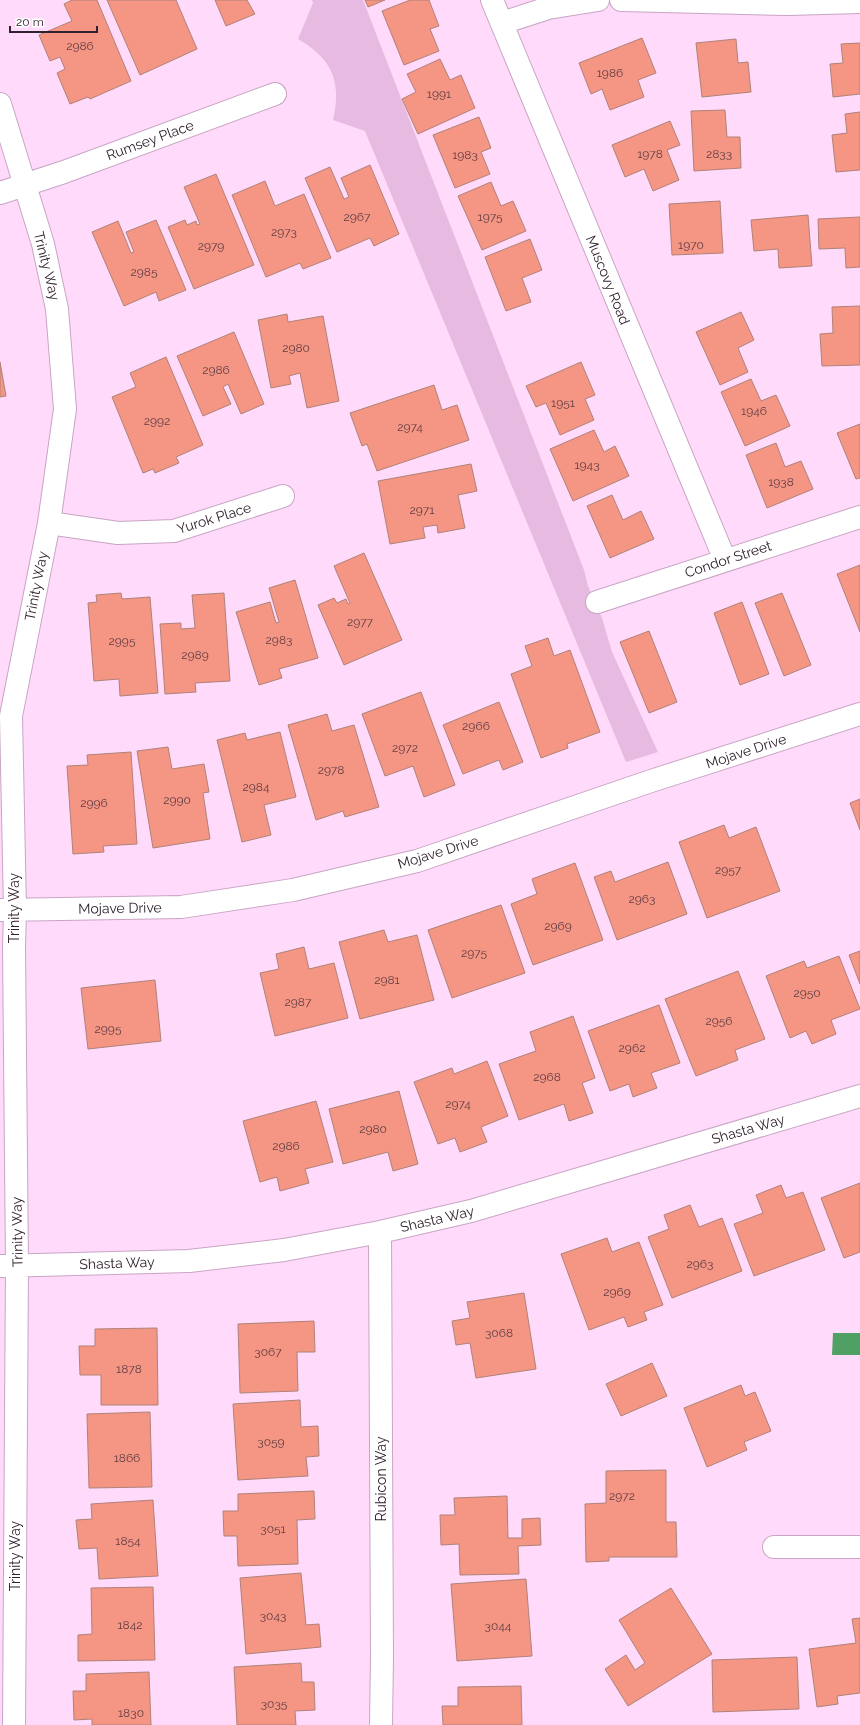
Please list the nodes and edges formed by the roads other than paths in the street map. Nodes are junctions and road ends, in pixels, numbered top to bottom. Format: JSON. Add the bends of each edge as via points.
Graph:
{"nodes":[{"id":1,"x":492,"y":0,"type":"edge"},
{"id":2,"x":598,"y":0,"type":"edge"},
{"id":3,"x":621,"y":0,"type":"edge"},
{"id":4,"x":860,"y":2,"type":"edge"},
{"id":5,"x":502,"y":23,"type":"junction"},
{"id":6,"x":275,"y":94,"type":"dead end"},
{"id":7,"x":0,"y":104,"type":"edge"},
{"id":8,"x":25,"y":185,"type":"junction"},
{"id":9,"x":0,"y":193,"type":"edge"},
{"id":10,"x":283,"y":496,"type":"dead end"},
{"id":11,"x":860,"y":516,"type":"edge"},
{"id":12,"x":49,"y":523,"type":"junction"},
{"id":13,"x":725,"y":560,"type":"junction"},
{"id":14,"x":596,"y":602,"type":"dead end"},
{"id":15,"x":860,"y":714,"type":"edge"},
{"id":16,"x":8,"y":910,"type":"edge"},
{"id":17,"x":860,"y":1096,"type":"edge"},
{"id":18,"x":380,"y":1232,"type":"junction"},
{"id":19,"x":9,"y":1266,"type":"edge"},
{"id":20,"x":774,"y":1547,"type":"dead end"},
{"id":21,"x":860,"y":1547,"type":"edge"},
{"id":22,"x":14,"y":1725,"type":"edge"},
{"id":23,"x":381,"y":1725,"type":"edge"}],
"edges":[{"from":1,"to":5,"type":"street","name":"Muscovy Road"},
{"from":2,"to":5,"type":"street","via":[[548,8]]},
{"from":3,"to":4,"type":"street","via":[[788,4]]},
{"from":5,"to":13,"type":"street","name":"Muscovy Road"},
{"from":6,"to":8,"type":"street","name":"Rumsey Place"},
{"from":7,"to":8,"type":"street","name":"Trinity Way"},
{"from":8,"to":9,"type":"street","name":"Rumsey Place"},
{"from":8,"to":12,"type":"street","name":"Trinity Way","via":[[43,244],[57,309],[64,401]]},
{"from":10,"to":12,"type":"street","name":"Yurok Place","via":[[174,531],[118,533]]},
{"from":11,"to":13,"type":"street","name":"Condor Street"},
{"from":12,"to":16,"type":"street","name":"Trinity Way","via":[[11,716]]},
{"from":13,"to":14,"type":"street","name":"Condor Street"},
{"from":15,"to":16,"type":"street","name":"Mojave Drive","via":[[416,861],[293,890],[181,907]]},
{"from":16,"to":19,"type":"street","name":"Trinity Way","via":[[14,947]]},
{"from":17,"to":18,"type":"street","name":"Shasta Way","via":[[471,1211]]},
{"from":18,"to":19,"type":"street","name":"Shasta Way","via":[[284,1250],[189,1261]]},
{"from":18,"to":23,"type":"street","name":"Rubicon Way"},
{"from":19,"to":22,"type":"street","name":"Trinity Way"},
{"from":20,"to":21,"type":"street"}]}
